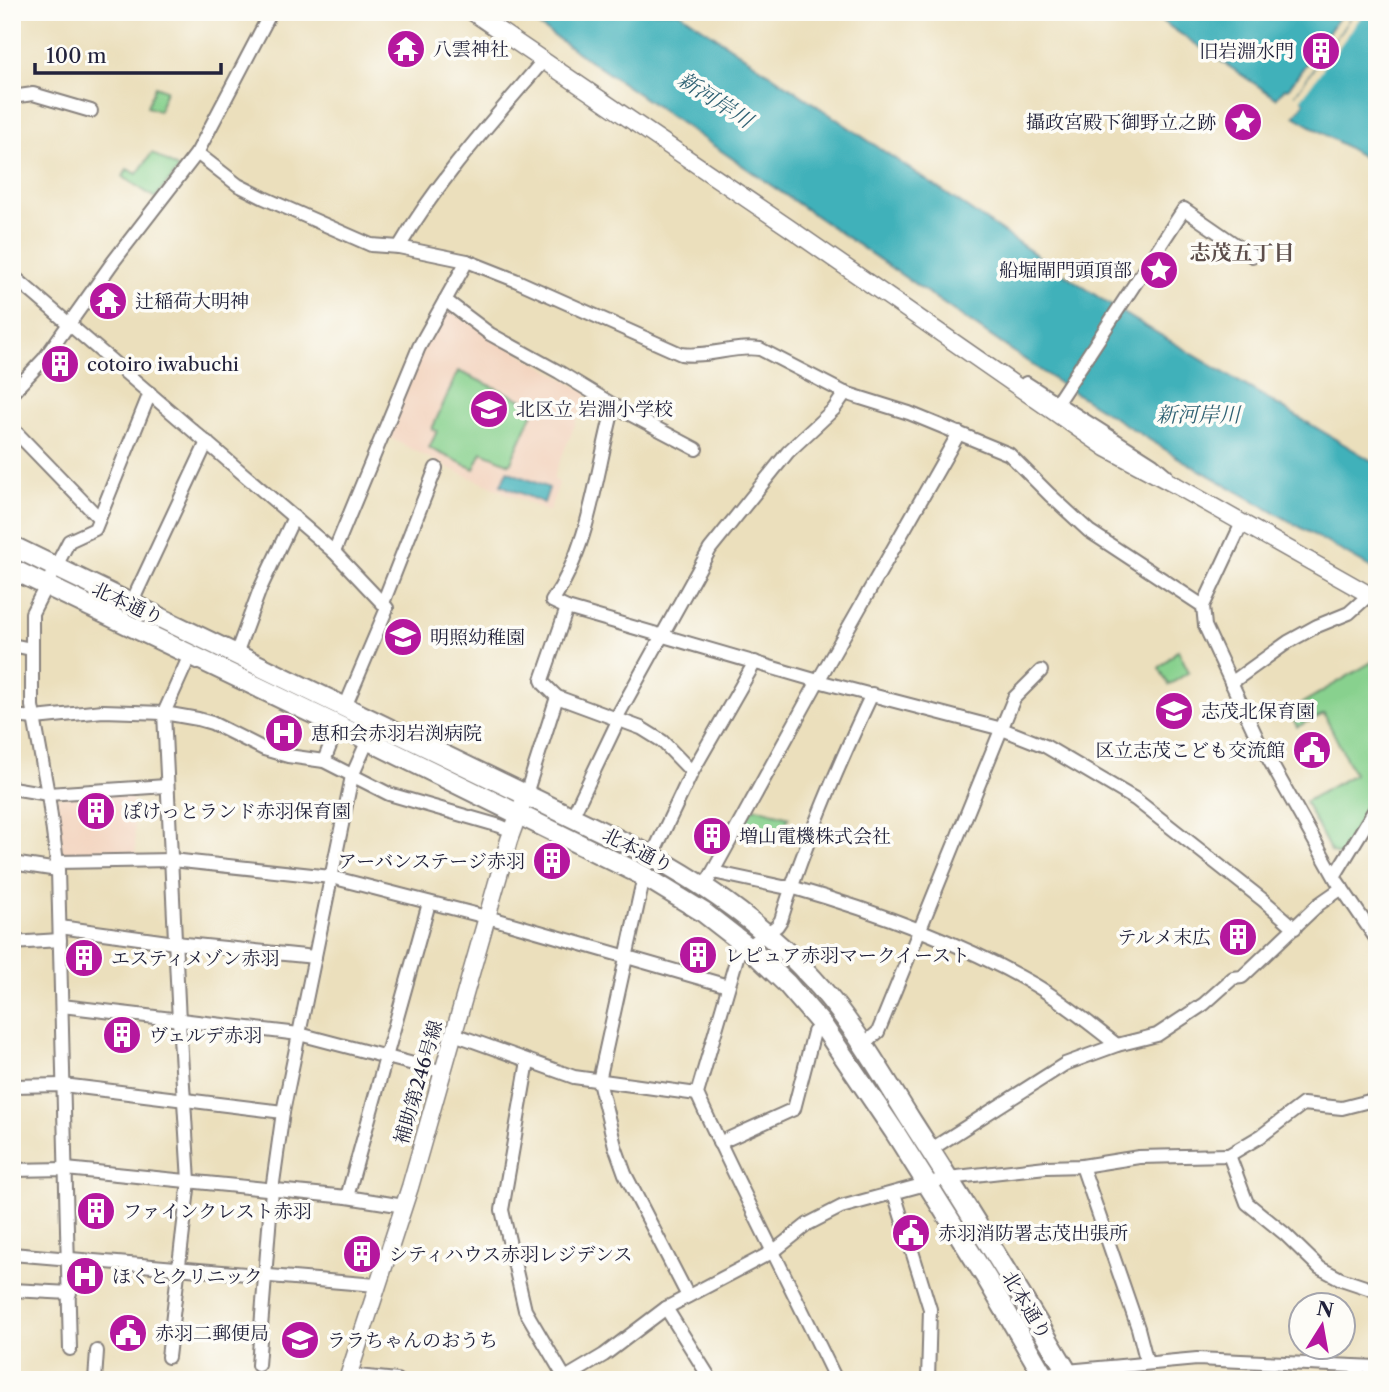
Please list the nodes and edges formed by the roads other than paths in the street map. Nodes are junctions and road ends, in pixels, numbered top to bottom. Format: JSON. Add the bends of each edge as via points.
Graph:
{"nodes":[{"id":1,"x":271,"y":12,"type":"edge"},
{"id":2,"x":472,"y":12,"type":"edge"},
{"id":3,"x":543,"y":61,"type":"junction"},
{"id":4,"x":12,"y":97,"type":"edge"},
{"id":5,"x":91,"y":111,"type":"dead end"},
{"id":6,"x":197,"y":153,"type":"junction"},
{"id":7,"x":399,"y":247,"type":"junction"},
{"id":8,"x":1252,"y":256,"type":"dead end"},
{"id":9,"x":467,"y":261,"type":"junction"},
{"id":10,"x":12,"y":275,"type":"edge"},
{"id":11,"x":445,"y":300,"type":"junction"},
{"id":12,"x":907,"y":309,"type":"junction"},
{"id":13,"x":68,"y":324,"type":"junction"},
{"id":14,"x":12,"y":393,"type":"edge"},
{"id":15,"x":150,"y":393,"type":"junction"},
{"id":16,"x":845,"y":393,"type":"junction"},
{"id":17,"x":1056,"y":404,"type":"junction"},
{"id":18,"x":614,"y":406,"type":"junction"},
{"id":19,"x":12,"y":428,"type":"edge"},
{"id":20,"x":959,"y":433,"type":"junction"},
{"id":21,"x":207,"y":442,"type":"junction"},
{"id":22,"x":696,"y":449,"type":"dead end"},
{"id":23,"x":436,"y":468,"type":"dead end"},
{"id":24,"x":1177,"y":486,"type":"junction"},
{"id":25,"x":294,"y":517,"type":"junction"},
{"id":26,"x":99,"y":518,"type":"junction"},
{"id":27,"x":1242,"y":523,"type":"junction"},
{"id":28,"x":12,"y":545,"type":"edge"},
{"id":29,"x":334,"y":552,"type":"junction"},
{"id":30,"x":55,"y":567,"type":"junction"},
{"id":31,"x":12,"y":569,"type":"edge"},
{"id":32,"x":45,"y":585,"type":"junction"},
{"id":33,"x":1373,"y":597,"type":"edge"},
{"id":34,"x":383,"y":603,"type":"junction"},
{"id":35,"x":131,"y":604,"type":"junction"},
{"id":36,"x":1203,"y":606,"type":"junction"},
{"id":37,"x":567,"y":608,"type":"junction"},
{"id":38,"x":662,"y":637,"type":"junction"},
{"id":39,"x":12,"y":645,"type":"edge"},
{"id":40,"x":31,"y":649,"type":"junction"},
{"id":41,"x":236,"y":654,"type":"junction"},
{"id":42,"x":190,"y":655,"type":"junction"},
{"id":43,"x":755,"y":662,"type":"junction"},
{"id":44,"x":1041,"y":671,"type":"dead end"},
{"id":45,"x":818,"y":681,"type":"junction"},
{"id":46,"x":1231,"y":683,"type":"junction"},
{"id":47,"x":872,"y":694,"type":"junction"},
{"id":48,"x":557,"y":697,"type":"junction"},
{"id":49,"x":164,"y":713,"type":"junction"},
{"id":50,"x":12,"y":716,"type":"edge"},
{"id":51,"x":341,"y":716,"type":"junction"},
{"id":52,"x":35,"y":718,"type":"junction"},
{"id":53,"x":618,"y":721,"type":"junction"},
{"id":54,"x":1002,"y":729,"type":"junction"},
{"id":55,"x":368,"y":740,"type":"junction"},
{"id":56,"x":324,"y":761,"type":"junction"},
{"id":57,"x":692,"y":772,"type":"junction"},
{"id":58,"x":352,"y":776,"type":"junction"},
{"id":59,"x":166,"y":786,"type":"junction"},
{"id":60,"x":12,"y":788,"type":"edge"},
{"id":61,"x":48,"y":794,"type":"junction"},
{"id":62,"x":526,"y":794,"type":"junction"},
{"id":63,"x":1377,"y":806,"type":"edge"},
{"id":64,"x":572,"y":817,"type":"junction"},
{"id":65,"x":515,"y":823,"type":"junction"},
{"id":66,"x":652,"y":856,"type":"junction"},
{"id":67,"x":172,"y":860,"type":"junction"},
{"id":68,"x":12,"y":863,"type":"edge"},
{"id":69,"x":57,"y":866,"type":"junction"},
{"id":70,"x":1335,"y":875,"type":"junction"},
{"id":71,"x":644,"y":876,"type":"junction"},
{"id":72,"x":331,"y":877,"type":"junction"},
{"id":73,"x":709,"y":879,"type":"junction"},
{"id":74,"x":791,"y":887,"type":"junction"},
{"id":75,"x":1342,"y":888,"type":"junction"},
{"id":76,"x":429,"y":903,"type":"junction"},
{"id":77,"x":487,"y":918,"type":"junction"},
{"id":78,"x":1295,"y":928,"type":"junction"},
{"id":79,"x":920,"y":931,"type":"junction"},
{"id":80,"x":60,"y":933,"type":"junction"},
{"id":81,"x":766,"y":934,"type":"junction"},
{"id":82,"x":1376,"y":936,"type":"edge"},
{"id":83,"x":12,"y":943,"type":"edge"},
{"id":84,"x":175,"y":943,"type":"junction"},
{"id":85,"x":748,"y":947,"type":"junction"},
{"id":86,"x":315,"y":957,"type":"junction"},
{"id":87,"x":625,"y":957,"type":"junction"},
{"id":88,"x":728,"y":986,"type":"junction"},
{"id":89,"x":62,"y":1006,"type":"junction"},
{"id":90,"x":179,"y":1021,"type":"junction"},
{"id":91,"x":823,"y":1026,"type":"junction"},
{"id":92,"x":299,"y":1034,"type":"junction"},
{"id":93,"x":454,"y":1034,"type":"junction"},
{"id":94,"x":863,"y":1045,"type":"junction"},
{"id":95,"x":1117,"y":1045,"type":"junction"},
{"id":96,"x":386,"y":1057,"type":"junction"},
{"id":97,"x":528,"y":1061,"type":"junction"},
{"id":98,"x":444,"y":1072,"type":"junction"},
{"id":99,"x":599,"y":1081,"type":"junction"},
{"id":100,"x":64,"y":1085,"type":"junction"},
{"id":101,"x":12,"y":1086,"type":"edge"},
{"id":102,"x":697,"y":1094,"type":"junction"},
{"id":103,"x":1377,"y":1099,"type":"edge"},
{"id":104,"x":184,"y":1100,"type":"junction"},
{"id":105,"x":283,"y":1112,"type":"junction"},
{"id":106,"x":719,"y":1143,"type":"junction"},
{"id":107,"x":930,"y":1150,"type":"junction"},
{"id":108,"x":1229,"y":1156,"type":"junction"},
{"id":109,"x":1082,"y":1166,"type":"junction"},
{"id":110,"x":66,"y":1169,"type":"junction"},
{"id":111,"x":12,"y":1170,"type":"edge"},
{"id":112,"x":948,"y":1178,"type":"junction"},
{"id":113,"x":189,"y":1181,"type":"junction"},
{"id":114,"x":926,"y":1183,"type":"junction"},
{"id":115,"x":272,"y":1190,"type":"junction"},
{"id":116,"x":894,"y":1193,"type":"junction"},
{"id":117,"x":346,"y":1198,"type":"junction"},
{"id":118,"x":404,"y":1206,"type":"junction"},
{"id":119,"x":774,"y":1251,"type":"junction"},
{"id":120,"x":12,"y":1254,"type":"edge"},
{"id":121,"x":69,"y":1260,"type":"junction"},
{"id":122,"x":179,"y":1269,"type":"junction"},
{"id":123,"x":266,"y":1275,"type":"junction"},
{"id":124,"x":376,"y":1285,"type":"junction"},
{"id":125,"x":12,"y":1290,"type":"edge"},
{"id":126,"x":1377,"y":1291,"type":"edge"},
{"id":127,"x":70,"y":1293,"type":"junction"},
{"id":128,"x":688,"y":1296,"type":"junction"},
{"id":129,"x":666,"y":1308,"type":"junction"},
{"id":130,"x":70,"y":1349,"type":"dead end"},
{"id":131,"x":97,"y":1351,"type":"dead end"},
{"id":132,"x":168,"y":1357,"type":"dead end"},
{"id":133,"x":1146,"y":1363,"type":"junction"},
{"id":134,"x":258,"y":1365,"type":"dead end"},
{"id":135,"x":1377,"y":1367,"type":"edge"},
{"id":136,"x":1070,"y":1376,"type":"edge"},
{"id":137,"x":1045,"y":1377,"type":"edge"},
{"id":138,"x":347,"y":1378,"type":"edge"},
{"id":139,"x":564,"y":1379,"type":"edge"},
{"id":140,"x":95,"y":1380,"type":"edge"},
{"id":141,"x":397,"y":1380,"type":"edge"},
{"id":142,"x":711,"y":1380,"type":"edge"},
{"id":143,"x":836,"y":1380,"type":"edge"},
{"id":144,"x":928,"y":1380,"type":"edge"},
{"id":145,"x":1007,"y":1380,"type":"edge"}],
"edges":[{"from":1,"to":6,"type":"street"},
{"from":2,"to":3,"type":"street"},
{"from":3,"to":7,"type":"street","via":[[448,173]]},
{"from":3,"to":12,"type":"street"},
{"from":4,"to":5,"type":"street","via":[[33,94]]},
{"from":6,"to":7,"type":"street","via":[[264,198],[371,244]]},
{"from":6,"to":13,"type":"street"},
{"from":7,"to":9,"type":"street"},
{"from":8,"to":17,"type":"street","via":[[1184,209]]},
{"from":9,"to":11,"type":"street"},
{"from":9,"to":16,"type":"street","via":[[681,354],[760,349]]},
{"from":10,"to":13,"type":"street"},
{"from":11,"to":18,"type":"street","via":[[490,334]]},
{"from":11,"to":29,"type":"street","via":[[419,347]]},
{"from":12,"to":17,"type":"street"},
{"from":12,"to":24,"type":"street","via":[[1106,448]]},
{"from":13,"to":14,"type":"street"},
{"from":13,"to":15,"type":"street"},
{"from":15,"to":21,"type":"street"},
{"from":15,"to":26,"type":"street"},
{"from":16,"to":20,"type":"street"},
{"from":16,"to":38,"type":"street","via":[[788,452],[710,549]]},
{"from":17,"to":24,"type":"street","via":[[1153,464]]},
{"from":18,"to":22,"type":"street"},
{"from":18,"to":37,"type":"street","via":[[584,531],[552,601]]},
{"from":19,"to":26,"type":"street"},
{"from":20,"to":36,"type":"street","via":[[1009,454],[1089,531]]},
{"from":20,"to":45,"type":"street"},
{"from":21,"to":25,"type":"street"},
{"from":21,"to":35,"type":"street"},
{"from":23,"to":34,"type":"street"},
{"from":24,"to":27,"type":"street"},
{"from":25,"to":29,"type":"street"},
{"from":25,"to":41,"type":"street"},
{"from":26,"to":30,"type":"street","via":[[95,529],[69,541]]},
{"from":27,"to":33,"type":"street"},
{"from":27,"to":36,"type":"street"},
{"from":28,"to":30,"type":"highway","name":"北本通り"},
{"from":29,"to":34,"type":"street"},
{"from":30,"to":32,"type":"street"},
{"from":30,"to":35,"type":"highway","name":"北本通り"},
{"from":31,"to":32,"type":"highway","name":"北本通り"},
{"from":32,"to":40,"type":"street","via":[[32,613]]},
{"from":32,"to":42,"type":"highway","name":"北本通り"},
{"from":33,"to":46,"type":"street","via":[[1288,642]]},
{"from":34,"to":51,"type":"street","via":[[387,608]]},
{"from":35,"to":41,"type":"highway","name":"北本通り"},
{"from":36,"to":46,"type":"street","via":[[1205,625]]},
{"from":37,"to":38,"type":"street"},
{"from":37,"to":48,"type":"street","via":[[542,680]]},
{"from":38,"to":43,"type":"street"},
{"from":38,"to":53,"type":"street"},
{"from":39,"to":40,"type":"street"},
{"from":40,"to":52,"type":"street"},
{"from":41,"to":51,"type":"highway","name":"北本通り"},
{"from":42,"to":49,"type":"street"},
{"from":42,"to":51,"type":"highway","name":"北本通り"},
{"from":43,"to":45,"type":"street"},
{"from":43,"to":57,"type":"street"},
{"from":44,"to":54,"type":"street","via":[[1014,698]]},
{"from":45,"to":47,"type":"street"},
{"from":45,"to":73,"type":"street"},
{"from":46,"to":70,"type":"street"},
{"from":47,"to":54,"type":"street"},
{"from":47,"to":74,"type":"street","via":[[843,753]]},
{"from":48,"to":53,"type":"street"},
{"from":48,"to":62,"type":"street"},
{"from":49,"to":52,"type":"street","via":[[103,711]]},
{"from":49,"to":56,"type":"street","via":[[212,723],[251,744],[288,756]]},
{"from":49,"to":59,"type":"street"},
{"from":50,"to":52,"type":"street"},
{"from":51,"to":55,"type":"highway","name":"北本通り"},
{"from":51,"to":56,"type":"street"},
{"from":51,"to":62,"type":"highway","name":"北本通り"},
{"from":52,"to":61,"type":"street"},
{"from":53,"to":57,"type":"street","via":[[662,741]]},
{"from":53,"to":64,"type":"street"},
{"from":54,"to":78,"type":"street","via":[[1045,747],[1135,799]]},
{"from":54,"to":79,"type":"street"},
{"from":55,"to":58,"type":"street"},
{"from":55,"to":65,"type":"highway","name":"北本通り"},
{"from":56,"to":58,"type":"street"},
{"from":57,"to":66,"type":"street"},
{"from":58,"to":65,"type":"street","via":[[389,794],[499,826]]},
{"from":58,"to":72,"type":"street"},
{"from":59,"to":61,"type":"street"},
{"from":59,"to":67,"type":"street"},
{"from":60,"to":61,"type":"street"},
{"from":61,"to":69,"type":"street"},
{"from":62,"to":64,"type":"highway","name":"北本通り"},
{"from":62,"to":65,"type":"street","name":"補助第246号線"},
{"from":63,"to":70,"type":"street"},
{"from":64,"to":66,"type":"highway","name":"北本通り"},
{"from":65,"to":71,"type":"highway","name":"北本通り"},
{"from":65,"to":77,"type":"street","name":"補助第246号線"},
{"from":66,"to":73,"type":"highway","name":"北本通り"},
{"from":67,"to":69,"type":"street"},
{"from":67,"to":72,"type":"street"},
{"from":67,"to":84,"type":"street"},
{"from":68,"to":69,"type":"street"},
{"from":69,"to":80,"type":"street"},
{"from":70,"to":75,"type":"street"},
{"from":71,"to":85,"type":"highway","name":"北本通り","via":[[693,905]]},
{"from":71,"to":87,"type":"street"},
{"from":72,"to":76,"type":"street"},
{"from":72,"to":86,"type":"street"},
{"from":73,"to":74,"type":"street"},
{"from":73,"to":81,"type":"highway","name":"北本通り"},
{"from":74,"to":79,"type":"street","via":[[855,905]]},
{"from":74,"to":81,"type":"street","via":[[781,920]]},
{"from":75,"to":78,"type":"street"},
{"from":75,"to":82,"type":"street"},
{"from":76,"to":77,"type":"street"},
{"from":76,"to":96,"type":"street"},
{"from":77,"to":87,"type":"street"},
{"from":77,"to":93,"type":"street","name":"補助第246号線"},
{"from":78,"to":95,"type":"street","via":[[1242,977],[1233,978],[1157,1035]]},
{"from":79,"to":94,"type":"street","via":[[878,1032]]},
{"from":79,"to":95,"type":"street","via":[[967,949],[1037,986]]},
{"from":80,"to":83,"type":"street"},
{"from":80,"to":84,"type":"street"},
{"from":80,"to":89,"type":"street"},
{"from":81,"to":85,"type":"street"},
{"from":81,"to":94,"type":"highway","name":"北本通り","via":[[811,977]]},
{"from":84,"to":86,"type":"street"},
{"from":84,"to":90,"type":"street"},
{"from":85,"to":88,"type":"street","via":[[738,954]]},
{"from":85,"to":91,"type":"highway","name":"北本通り"},
{"from":86,"to":92,"type":"street"},
{"from":87,"to":88,"type":"street"},
{"from":87,"to":99,"type":"street"},
{"from":88,"to":102,"type":"street"},
{"from":89,"to":90,"type":"street"},
{"from":89,"to":100,"type":"street"},
{"from":90,"to":92,"type":"street"},
{"from":90,"to":104,"type":"street"},
{"from":91,"to":106,"type":"street","via":[[814,1032],[794,1109]]},
{"from":91,"to":114,"type":"highway","name":"北本通り"},
{"from":92,"to":96,"type":"street"},
{"from":92,"to":105,"type":"street"},
{"from":93,"to":97,"type":"street"},
{"from":93,"to":98,"type":"street","name":"補助第246号線"},
{"from":94,"to":107,"type":"highway","name":"北本通り"},
{"from":95,"to":107,"type":"street","via":[[1066,1064]]},
{"from":96,"to":98,"type":"street"},
{"from":96,"to":117,"type":"street"},
{"from":97,"to":99,"type":"street"},
{"from":97,"to":139,"type":"street","via":[[502,1210],[525,1310]]},
{"from":98,"to":118,"type":"street","name":"補助第246号線"},
{"from":99,"to":102,"type":"street"},
{"from":99,"to":128,"type":"street","via":[[625,1174]]},
{"from":100,"to":101,"type":"street"},
{"from":100,"to":104,"type":"street"},
{"from":100,"to":110,"type":"street"},
{"from":102,"to":106,"type":"street"},
{"from":103,"to":108,"type":"street","via":[[1342,1108],[1303,1104]]},
{"from":104,"to":105,"type":"street"},
{"from":104,"to":113,"type":"street"},
{"from":105,"to":115,"type":"street"},
{"from":106,"to":119,"type":"street"},
{"from":107,"to":112,"type":"highway","name":"北本通り"},
{"from":108,"to":109,"type":"street","via":[[1139,1157]]},
{"from":108,"to":126,"type":"street","via":[[1247,1203],[1320,1268]]},
{"from":109,"to":112,"type":"street"},
{"from":109,"to":133,"type":"street"},
{"from":110,"to":111,"type":"street"},
{"from":110,"to":113,"type":"street"},
{"from":110,"to":121,"type":"street"},
{"from":112,"to":114,"type":"street"},
{"from":112,"to":136,"type":"highway","name":"北本通り"},
{"from":113,"to":115,"type":"street"},
{"from":113,"to":122,"type":"street"},
{"from":114,"to":116,"type":"street"},
{"from":114,"to":137,"type":"highway","name":"北本通り"},
{"from":115,"to":117,"type":"street"},
{"from":115,"to":123,"type":"street"},
{"from":116,"to":119,"type":"street","via":[[841,1208],[808,1224]]},
{"from":116,"to":144,"type":"street","via":[[930,1309]]},
{"from":117,"to":118,"type":"street"},
{"from":118,"to":124,"type":"street","name":"補助第246号線"},
{"from":119,"to":128,"type":"street"},
{"from":119,"to":143,"type":"street"},
{"from":120,"to":121,"type":"street"},
{"from":121,"to":122,"type":"street"},
{"from":121,"to":127,"type":"street"},
{"from":122,"to":123,"type":"street"},
{"from":122,"to":132,"type":"street"},
{"from":123,"to":124,"type":"street"},
{"from":123,"to":134,"type":"street"},
{"from":124,"to":138,"type":"street","name":"補助第246号線"},
{"from":125,"to":127,"type":"street"},
{"from":127,"to":130,"type":"street"},
{"from":128,"to":129,"type":"street"},
{"from":129,"to":139,"type":"street"},
{"from":129,"to":142,"type":"street"},
{"from":131,"to":140,"type":"street"},
{"from":133,"to":135,"type":"street","via":[[1207,1359]]},
{"from":133,"to":136,"type":"street"},
{"from":136,"to":137,"type":"street"},
{"from":137,"to":145,"type":"street"},
{"from":138,"to":141,"type":"street"}]}
